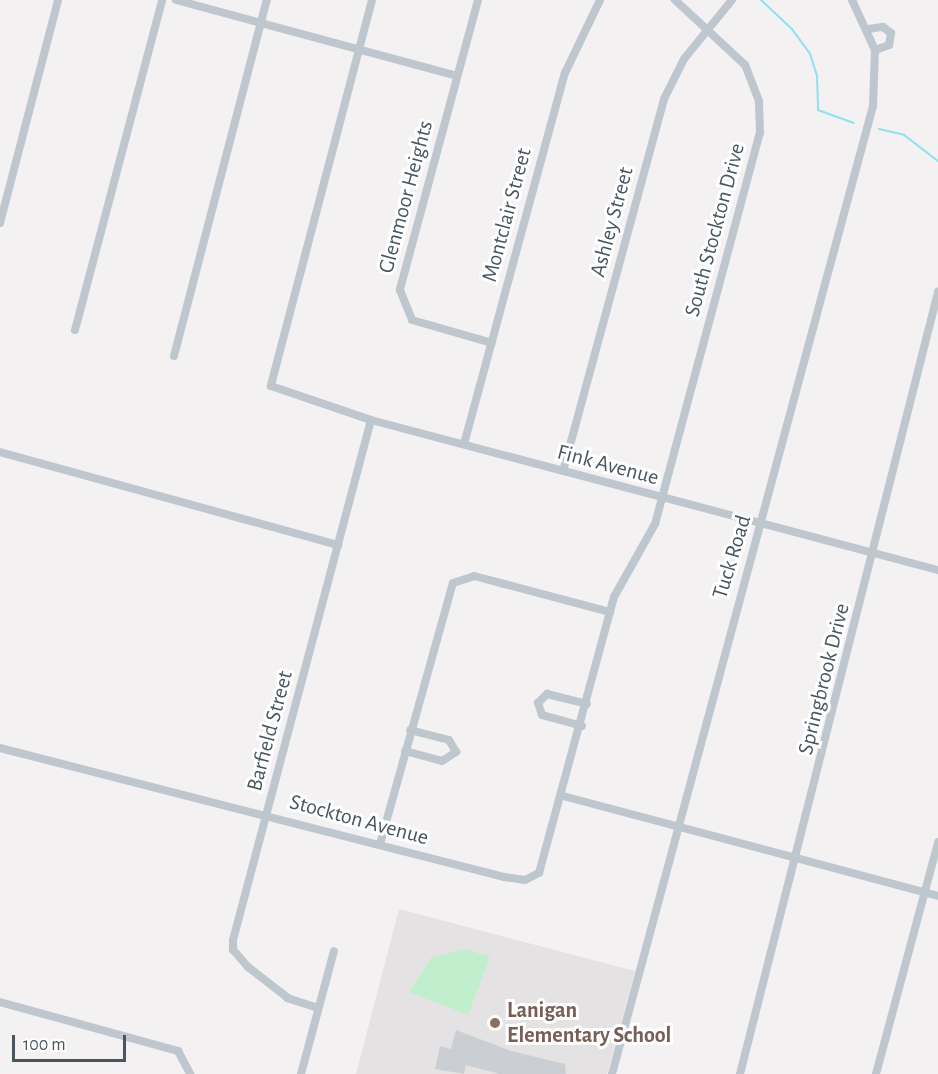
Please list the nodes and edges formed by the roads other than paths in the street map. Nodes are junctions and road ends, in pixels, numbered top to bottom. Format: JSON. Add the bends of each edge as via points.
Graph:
{"nodes":[{"id":1,"x":58,"y":0,"type":"edge"},
{"id":2,"x":162,"y":0,"type":"edge"},
{"id":3,"x":176,"y":0,"type":"edge"},
{"id":4,"x":267,"y":0,"type":"edge"},
{"id":5,"x":372,"y":0,"type":"edge"},
{"id":6,"x":477,"y":0,"type":"edge"},
{"id":7,"x":600,"y":0,"type":"edge"},
{"id":8,"x":675,"y":0,"type":"edge"},
{"id":9,"x":732,"y":0,"type":"edge"},
{"id":10,"x":852,"y":0,"type":"edge"},
{"id":11,"x":261,"y":23,"type":"junction"},
{"id":12,"x":708,"y":29,"type":"junction"},
{"id":13,"x":868,"y":29,"type":"junction"},
{"id":14,"x":359,"y":49,"type":"junction"},
{"id":15,"x":875,"y":50,"type":"junction"},
{"id":16,"x":458,"y":76,"type":"junction"},
{"id":17,"x":0,"y":223,"type":"edge"},
{"id":18,"x":938,"y":292,"type":"edge"},
{"id":19,"x":75,"y":330,"type":"dead end"},
{"id":20,"x":492,"y":343,"type":"junction"},
{"id":21,"x":174,"y":356,"type":"dead end"},
{"id":22,"x":371,"y":420,"type":"junction"},
{"id":23,"x":465,"y":444,"type":"junction"},
{"id":24,"x":0,"y":452,"type":"edge"},
{"id":25,"x":563,"y":471,"type":"junction"},
{"id":26,"x":662,"y":498,"type":"junction"},
{"id":27,"x":759,"y":524,"type":"junction"},
{"id":28,"x":338,"y":545,"type":"junction"},
{"id":29,"x":872,"y":554,"type":"junction"},
{"id":30,"x":938,"y":570,"type":"edge"},
{"id":31,"x":610,"y":612,"type":"junction"},
{"id":32,"x":587,"y":704,"type":"junction"},
{"id":33,"x":582,"y":726,"type":"junction"},
{"id":34,"x":410,"y":730,"type":"junction"},
{"id":35,"x":0,"y":748,"type":"edge"},
{"id":36,"x":405,"y":751,"type":"junction"},
{"id":37,"x":563,"y":796,"type":"junction"},
{"id":38,"x":267,"y":814,"type":"junction"},
{"id":39,"x":678,"y":825,"type":"junction"},
{"id":40,"x":938,"y":842,"type":"edge"},
{"id":41,"x":380,"y":844,"type":"junction"},
{"id":42,"x":797,"y":858,"type":"junction"},
{"id":43,"x":535,"y":877,"type":"joint"},
{"id":44,"x":925,"y":892,"type":"junction"},
{"id":45,"x":938,"y":896,"type":"edge"},
{"id":46,"x":334,"y":951,"type":"dead end"},
{"id":47,"x":0,"y":1002,"type":"edge"},
{"id":48,"x":318,"y":1008,"type":"junction"},
{"id":49,"x":190,"y":1074,"type":"edge"},
{"id":50,"x":302,"y":1074,"type":"edge"},
{"id":51,"x":612,"y":1074,"type":"edge"},
{"id":52,"x":740,"y":1074,"type":"edge"},
{"id":53,"x":876,"y":1074,"type":"edge"}],
"edges":[{"from":1,"to":17,"type":"street"},
{"from":2,"to":19,"type":"street"},
{"from":3,"to":11,"type":"street"},
{"from":4,"to":11,"type":"street"},
{"from":5,"to":14,"type":"street"},
{"from":6,"to":16,"type":"street","name":"Glenmoor Heights"},
{"from":7,"to":20,"type":"street","name":"Montclair Street","via":[[565,73]]},
{"from":8,"to":12,"type":"street","name":"South Stockton Drive"},
{"from":9,"to":12,"type":"street","name":"Ashley Street"},
{"from":10,"to":13,"type":"street","name":"Tuck Road"},
{"from":11,"to":14,"type":"street"},
{"from":11,"to":21,"type":"street"},
{"from":12,"to":25,"type":"street","name":"Ashley Street","via":[[678,68],[660,110]]},
{"from":12,"to":26,"type":"street","name":"South Stockton Drive","via":[[734,52],[752,77],[760,124]]},
{"from":13,"to":15,"type":"street","name":"Tuck Road"},
{"from":13,"to":15,"type":"street","via":[[883,27],[891,33],[889,45]]},
{"from":14,"to":16,"type":"street"},
{"from":14,"to":22,"type":"street","name":"Fink Avenue","via":[[271,386]]},
{"from":15,"to":27,"type":"street","name":"Tuck Road","via":[[873,106]]},
{"from":16,"to":20,"type":"street","name":"Glenmoor Heights","via":[[402,280],[401,300],[412,320]]},
{"from":18,"to":29,"type":"street","name":"Springbrook Drive"},
{"from":20,"to":23,"type":"street","name":"Montclair Street"},
{"from":22,"to":23,"type":"street","name":"Fink Avenue"},
{"from":22,"to":28,"type":"street","name":"Barfield Street"},
{"from":23,"to":25,"type":"street","name":"Fink Avenue"},
{"from":24,"to":28,"type":"street"},
{"from":25,"to":26,"type":"street","name":"Fink Avenue"},
{"from":26,"to":27,"type":"street","name":"Fink Avenue"},
{"from":26,"to":31,"type":"street","name":"South Stockton Drive","via":[[655,524],[621,580]]},
{"from":27,"to":29,"type":"street","name":"Fink Avenue"},
{"from":27,"to":39,"type":"street","name":"Tuck Road"},
{"from":28,"to":38,"type":"street","name":"Barfield Street"},
{"from":29,"to":30,"type":"street","name":"Fink Avenue"},
{"from":29,"to":42,"type":"street","name":"Springbrook Drive"},
{"from":31,"to":32,"type":"street","name":"South Stockton Drive"},
{"from":31,"to":34,"type":"street","via":[[474,576],[453,583]]},
{"from":32,"to":33,"type":"street","name":"South Stockton Drive"},
{"from":32,"to":33,"type":"street","via":[[547,694],[538,703],[542,714]]},
{"from":33,"to":37,"type":"street","name":"South Stockton Drive"},
{"from":34,"to":36,"type":"street"},
{"from":34,"to":36,"type":"street","via":[[449,740],[456,752],[442,761]]},
{"from":35,"to":38,"type":"street","name":"Stockton Avenue","via":[[197,802]]},
{"from":36,"to":41,"type":"street"},
{"from":37,"to":39,"type":"street"},
{"from":37,"to":43,"type":"street","name":"South Stockton Drive","via":[[543,868]]},
{"from":38,"to":41,"type":"street","name":"Stockton Avenue"},
{"from":38,"to":48,"type":"street","name":"Barfield Street","via":[[233,950],[288,998]]},
{"from":39,"to":42,"type":"street"},
{"from":39,"to":51,"type":"street","name":"Tuck Road"},
{"from":40,"to":44,"type":"street"},
{"from":41,"to":43,"type":"street","name":"Stockton Avenue","via":[[504,877]]},
{"from":42,"to":44,"type":"street"},
{"from":42,"to":52,"type":"street","name":"Springbrook Drive"},
{"from":44,"to":45,"type":"street"},
{"from":44,"to":53,"type":"street"},
{"from":46,"to":48,"type":"street"},
{"from":47,"to":49,"type":"street","via":[[158,1044],[185,1058]]},
{"from":48,"to":50,"type":"street"}]}
